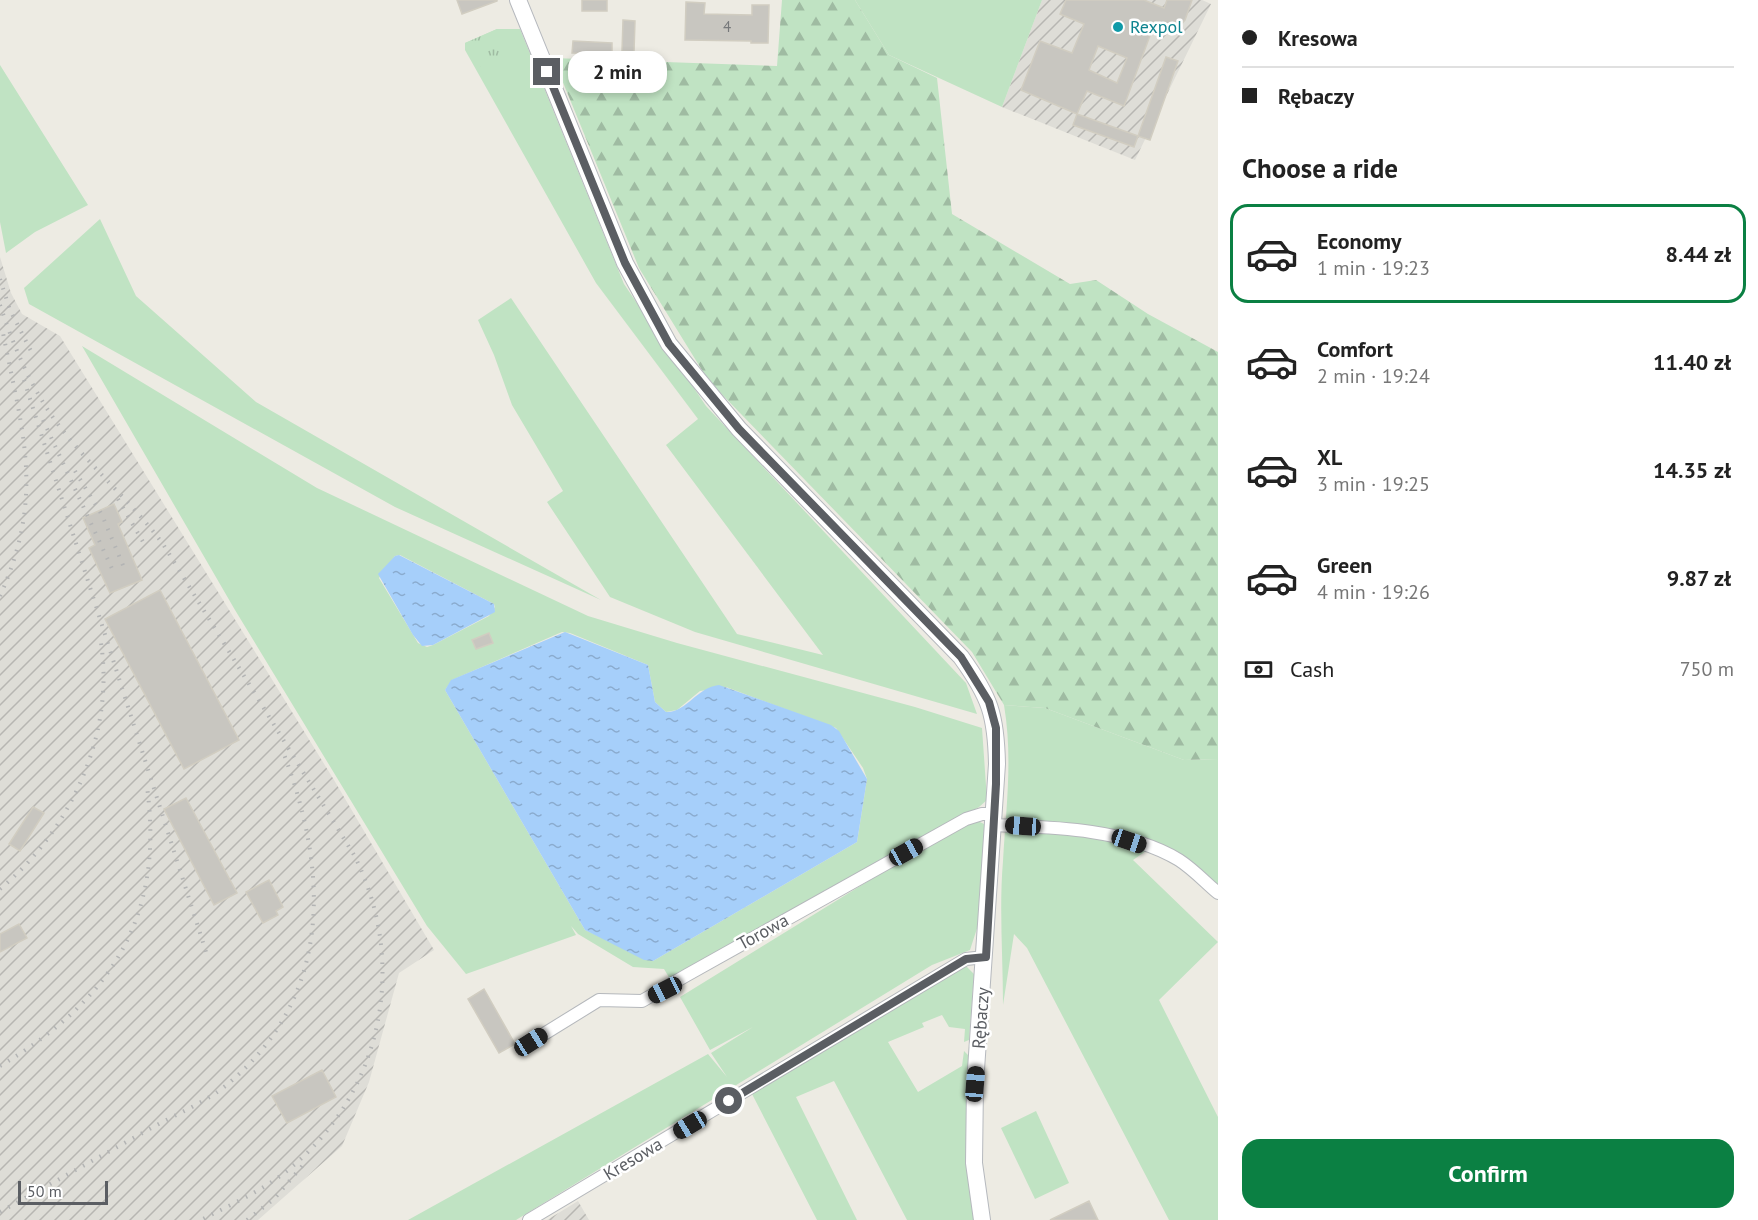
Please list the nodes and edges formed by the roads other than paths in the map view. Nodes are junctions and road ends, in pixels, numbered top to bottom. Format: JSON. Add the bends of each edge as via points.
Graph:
{"nodes":[{"id":1,"x":518,"y":0,"type":"edge"},
{"id":2,"x":994,"y":819,"type":"junction"},
{"id":3,"x":1218,"y":893,"type":"edge"},
{"id":4,"x":986,"y":957,"type":"junction"},
{"id":5,"x":531,"y":1042,"type":"dead end"},
{"id":6,"x":530,"y":1220,"type":"edge"},
{"id":7,"x":982,"y":1220,"type":"edge"}],
"edges":[{"from":1,"to":2,"type":"street","name":"Rębaczy","via":[[625,263],[669,344],[739,429],[961,657],[977,680],[989,702],[996,728]]},
{"from":2,"to":3,"type":"street","name":"Torowa","via":[[1129,841],[1180,861]]},
{"from":2,"to":4,"type":"street","name":"Rębaczy"},
{"from":2,"to":5,"type":"street","name":"Torowa","via":[[982,814],[966,819],[657,994],[642,1001],[599,1000]]},
{"from":4,"to":6,"type":"street","name":"Kresowa","via":[[966,959]]},
{"from":4,"to":7,"type":"street","name":"Rębaczy","via":[[975,1084],[974,1152]]}]}
